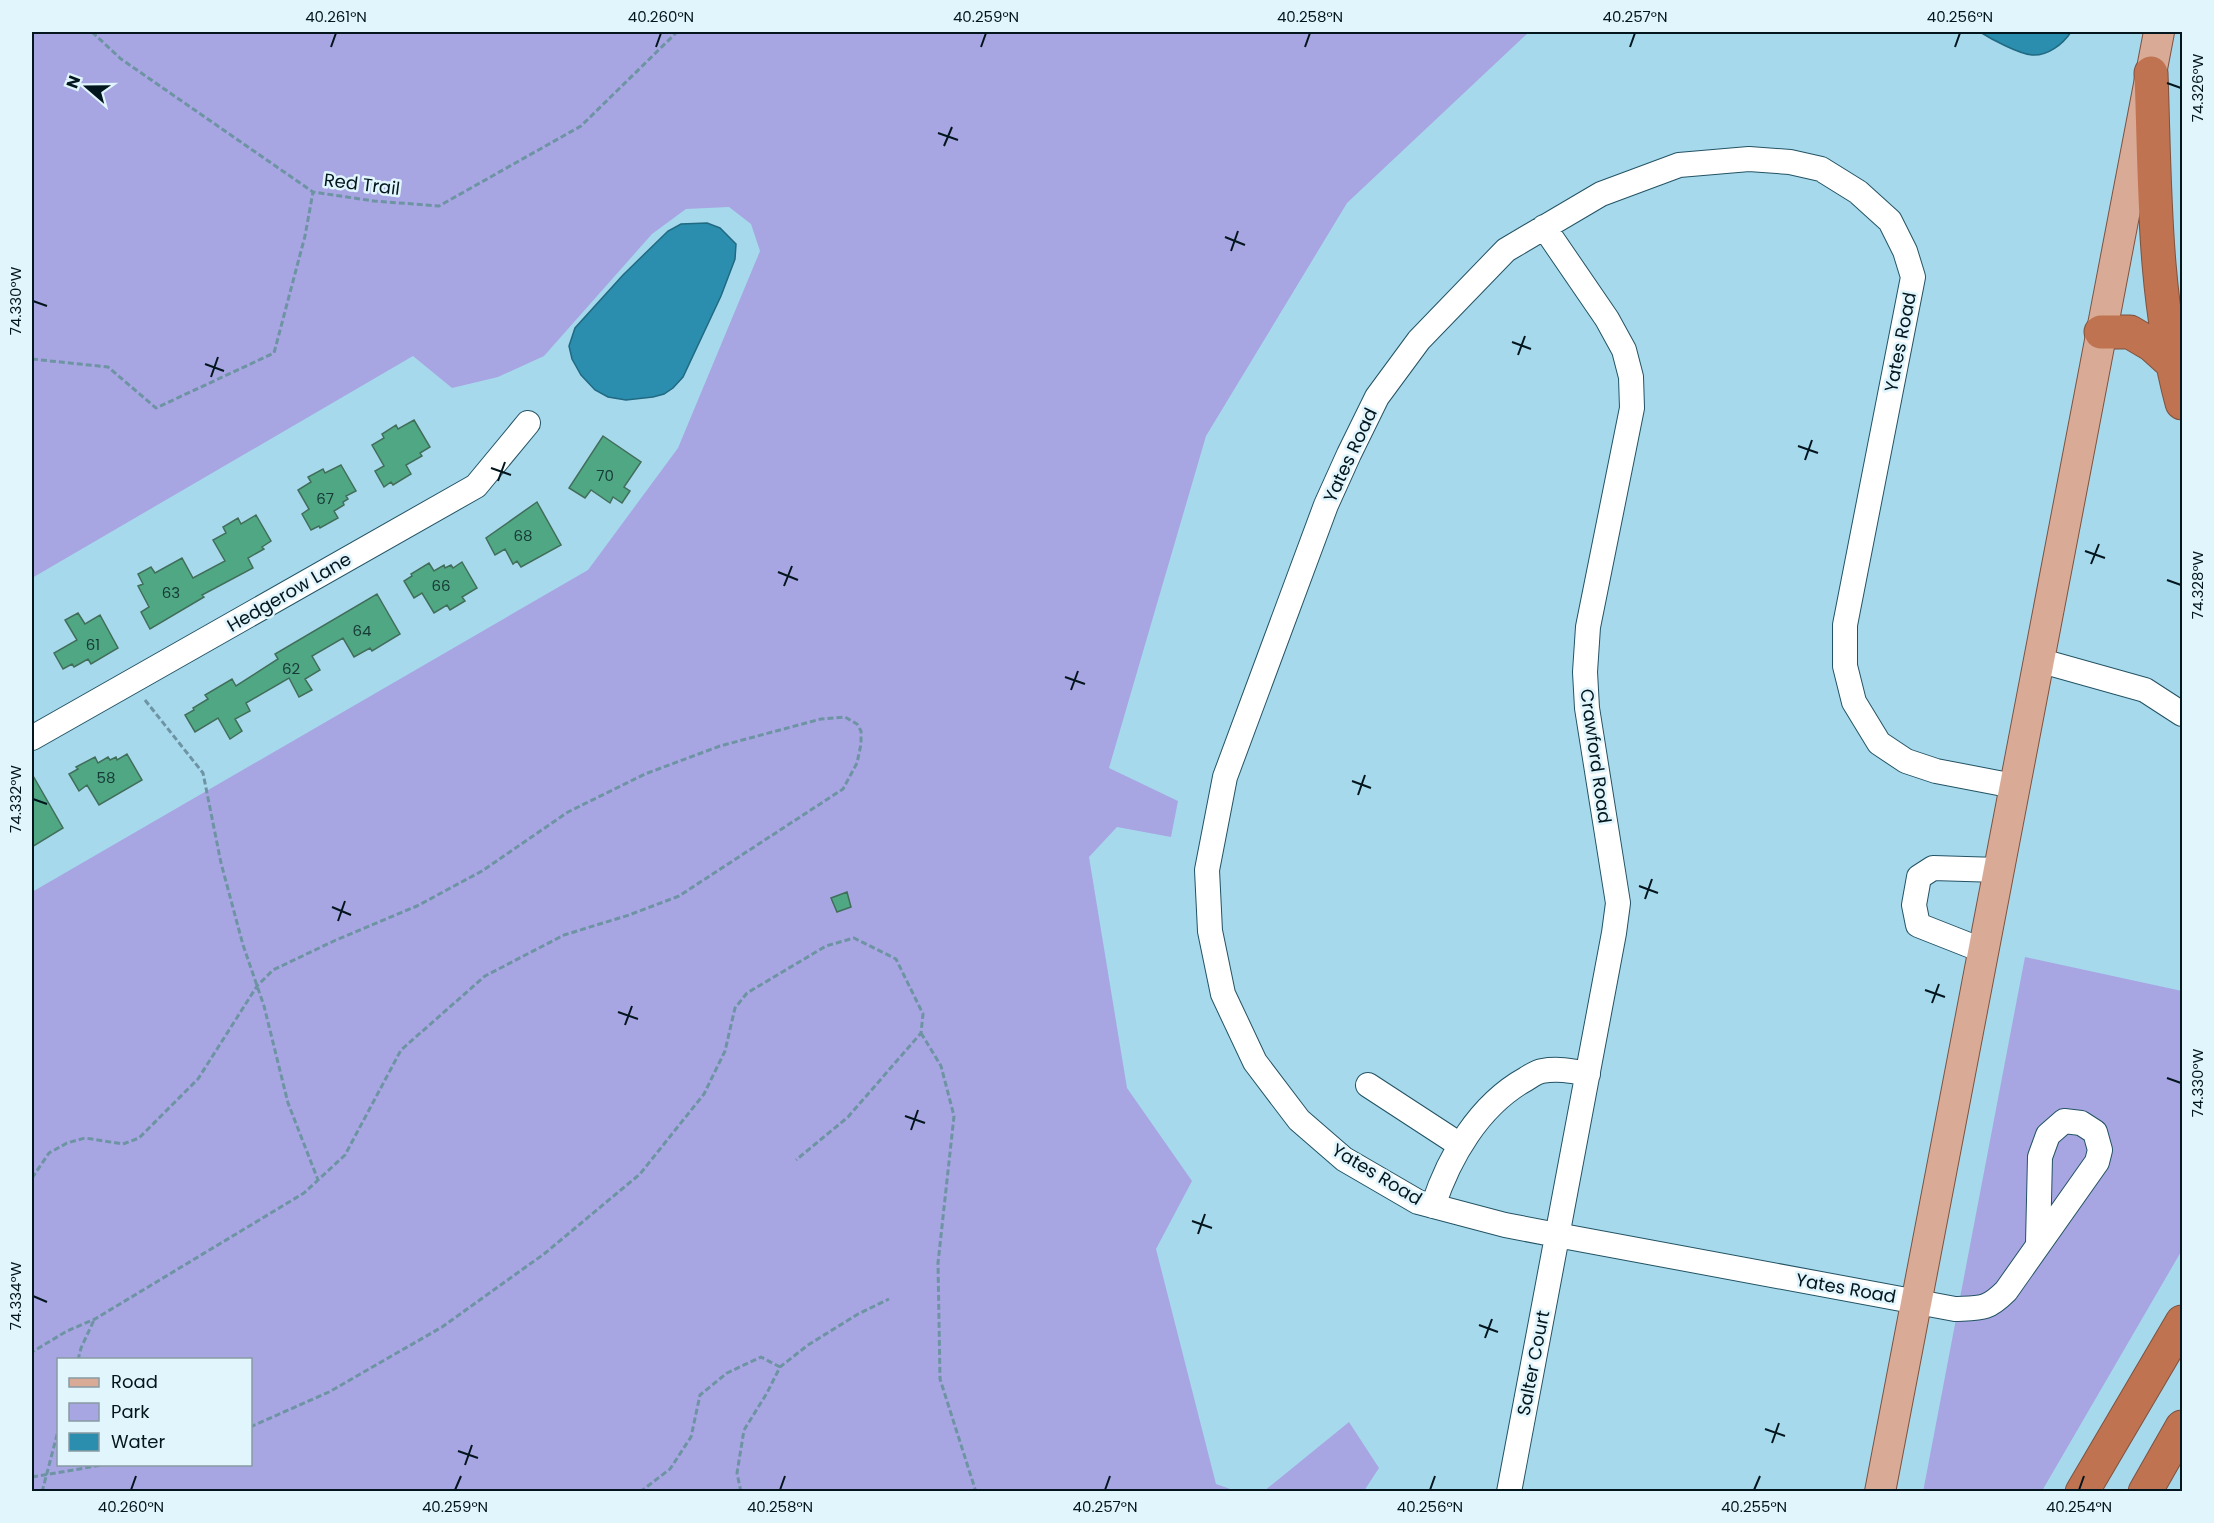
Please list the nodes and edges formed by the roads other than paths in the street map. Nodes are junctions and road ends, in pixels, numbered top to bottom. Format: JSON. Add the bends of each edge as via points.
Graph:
{"nodes":[{"id":1,"x":2159,"y":32,"type":"edge"},
{"id":2,"x":2151,"y":73,"type":"junction"},
{"id":3,"x":1544,"y":227,"type":"junction"},
{"id":4,"x":2101,"y":332,"type":"junction"},
{"id":5,"x":2172,"y":363,"type":"junction"},
{"id":6,"x":2182,"y":403,"type":"edge"},
{"id":7,"x":528,"y":423,"type":"dead end"},
{"id":8,"x":2038,"y":660,"type":"junction"},
{"id":9,"x":2182,"y":714,"type":"edge"},
{"id":10,"x":32,"y":738,"type":"edge"},
{"id":11,"x":2014,"y":786,"type":"junction"},
{"id":12,"x":1999,"y":870,"type":"junction"},
{"id":13,"x":1984,"y":951,"type":"junction"},
{"id":14,"x":1588,"y":1074,"type":"junction"},
{"id":15,"x":1368,"y":1085,"type":"dead end"},
{"id":16,"x":1460,"y":1145,"type":"junction"},
{"id":17,"x":1433,"y":1206,"type":"junction"},
{"id":18,"x":1557,"y":1235,"type":"junction"},
{"id":19,"x":2038,"y":1244,"type":"junction"},
{"id":20,"x":1917,"y":1301,"type":"junction"},
{"id":21,"x":2182,"y":1322,"type":"edge"},
{"id":22,"x":2182,"y":1427,"type":"edge"},
{"id":23,"x":1509,"y":1491,"type":"edge"},
{"id":24,"x":1880,"y":1491,"type":"edge"},
{"id":25,"x":2082,"y":1491,"type":"edge"},
{"id":26,"x":2145,"y":1491,"type":"edge"}],
"edges":[{"from":1,"to":2,"type":"main road"},
{"from":2,"to":4,"type":"main road"},
{"from":2,"to":5,"type":"highway","via":[[2158,257]]},
{"from":3,"to":11,"type":"street","name":"Yates Road","via":[[1601,194],[1679,165],[1749,159],[1821,169],[1858,192],[1890,221],[1913,277],[1845,625],[1845,666],[1854,702],[1879,743],[1906,761],[1936,771]]},
{"from":3,"to":14,"type":"street","name":"Crawford Road","via":[[1607,319],[1624,350],[1631,377],[1632,408],[1587,638],[1587,708],[1618,903]]},
{"from":3,"to":17,"type":"street","name":"Yates Road","via":[[1506,250],[1458,297],[1419,340],[1377,397],[1326,505],[1225,777],[1207,870],[1210,931],[1223,994],[1254,1062],[1299,1120],[1344,1159],[1418,1202]]},
{"from":4,"to":5,"type":"highway","via":[[2130,332]]},
{"from":4,"to":8,"type":"main road"},
{"from":5,"to":6,"type":"highway"},
{"from":7,"to":10,"type":"street","name":"Hedgerow Lane","via":[[476,486]]},
{"from":8,"to":9,"type":"street","via":[[2145,690]]},
{"from":8,"to":11,"type":"main road"},
{"from":11,"to":12,"type":"main road"},
{"from":12,"to":13,"type":"main road"},
{"from":12,"to":13,"type":"street","via":[[1933,868],[1919,877],[1914,905],[1918,925]]},
{"from":13,"to":20,"type":"main road"},
{"from":14,"to":16,"type":"street","via":[[1562,1069],[1540,1071],[1510,1088]]},
{"from":14,"to":18,"type":"street","name":"Crawford Road"},
{"from":15,"to":16,"type":"street"},
{"from":16,"to":17,"type":"street"},
{"from":17,"to":18,"type":"street","name":"Yates Road"},
{"from":18,"to":20,"type":"street","name":"Yates Road"},
{"from":18,"to":23,"type":"street","name":"Salter Court"},
{"from":19,"to":19,"type":"street","name":"Yates Road","via":[[2097,1162],[2100,1150],[2095,1132],[2081,1123],[2064,1121],[2048,1135],[2040,1158]]},
{"from":19,"to":20,"type":"street","name":"Yates Road","via":[[1993,1305],[1955,1309]]},
{"from":20,"to":24,"type":"main road"},
{"from":21,"to":25,"type":"highway"},
{"from":22,"to":26,"type":"highway"}]}
